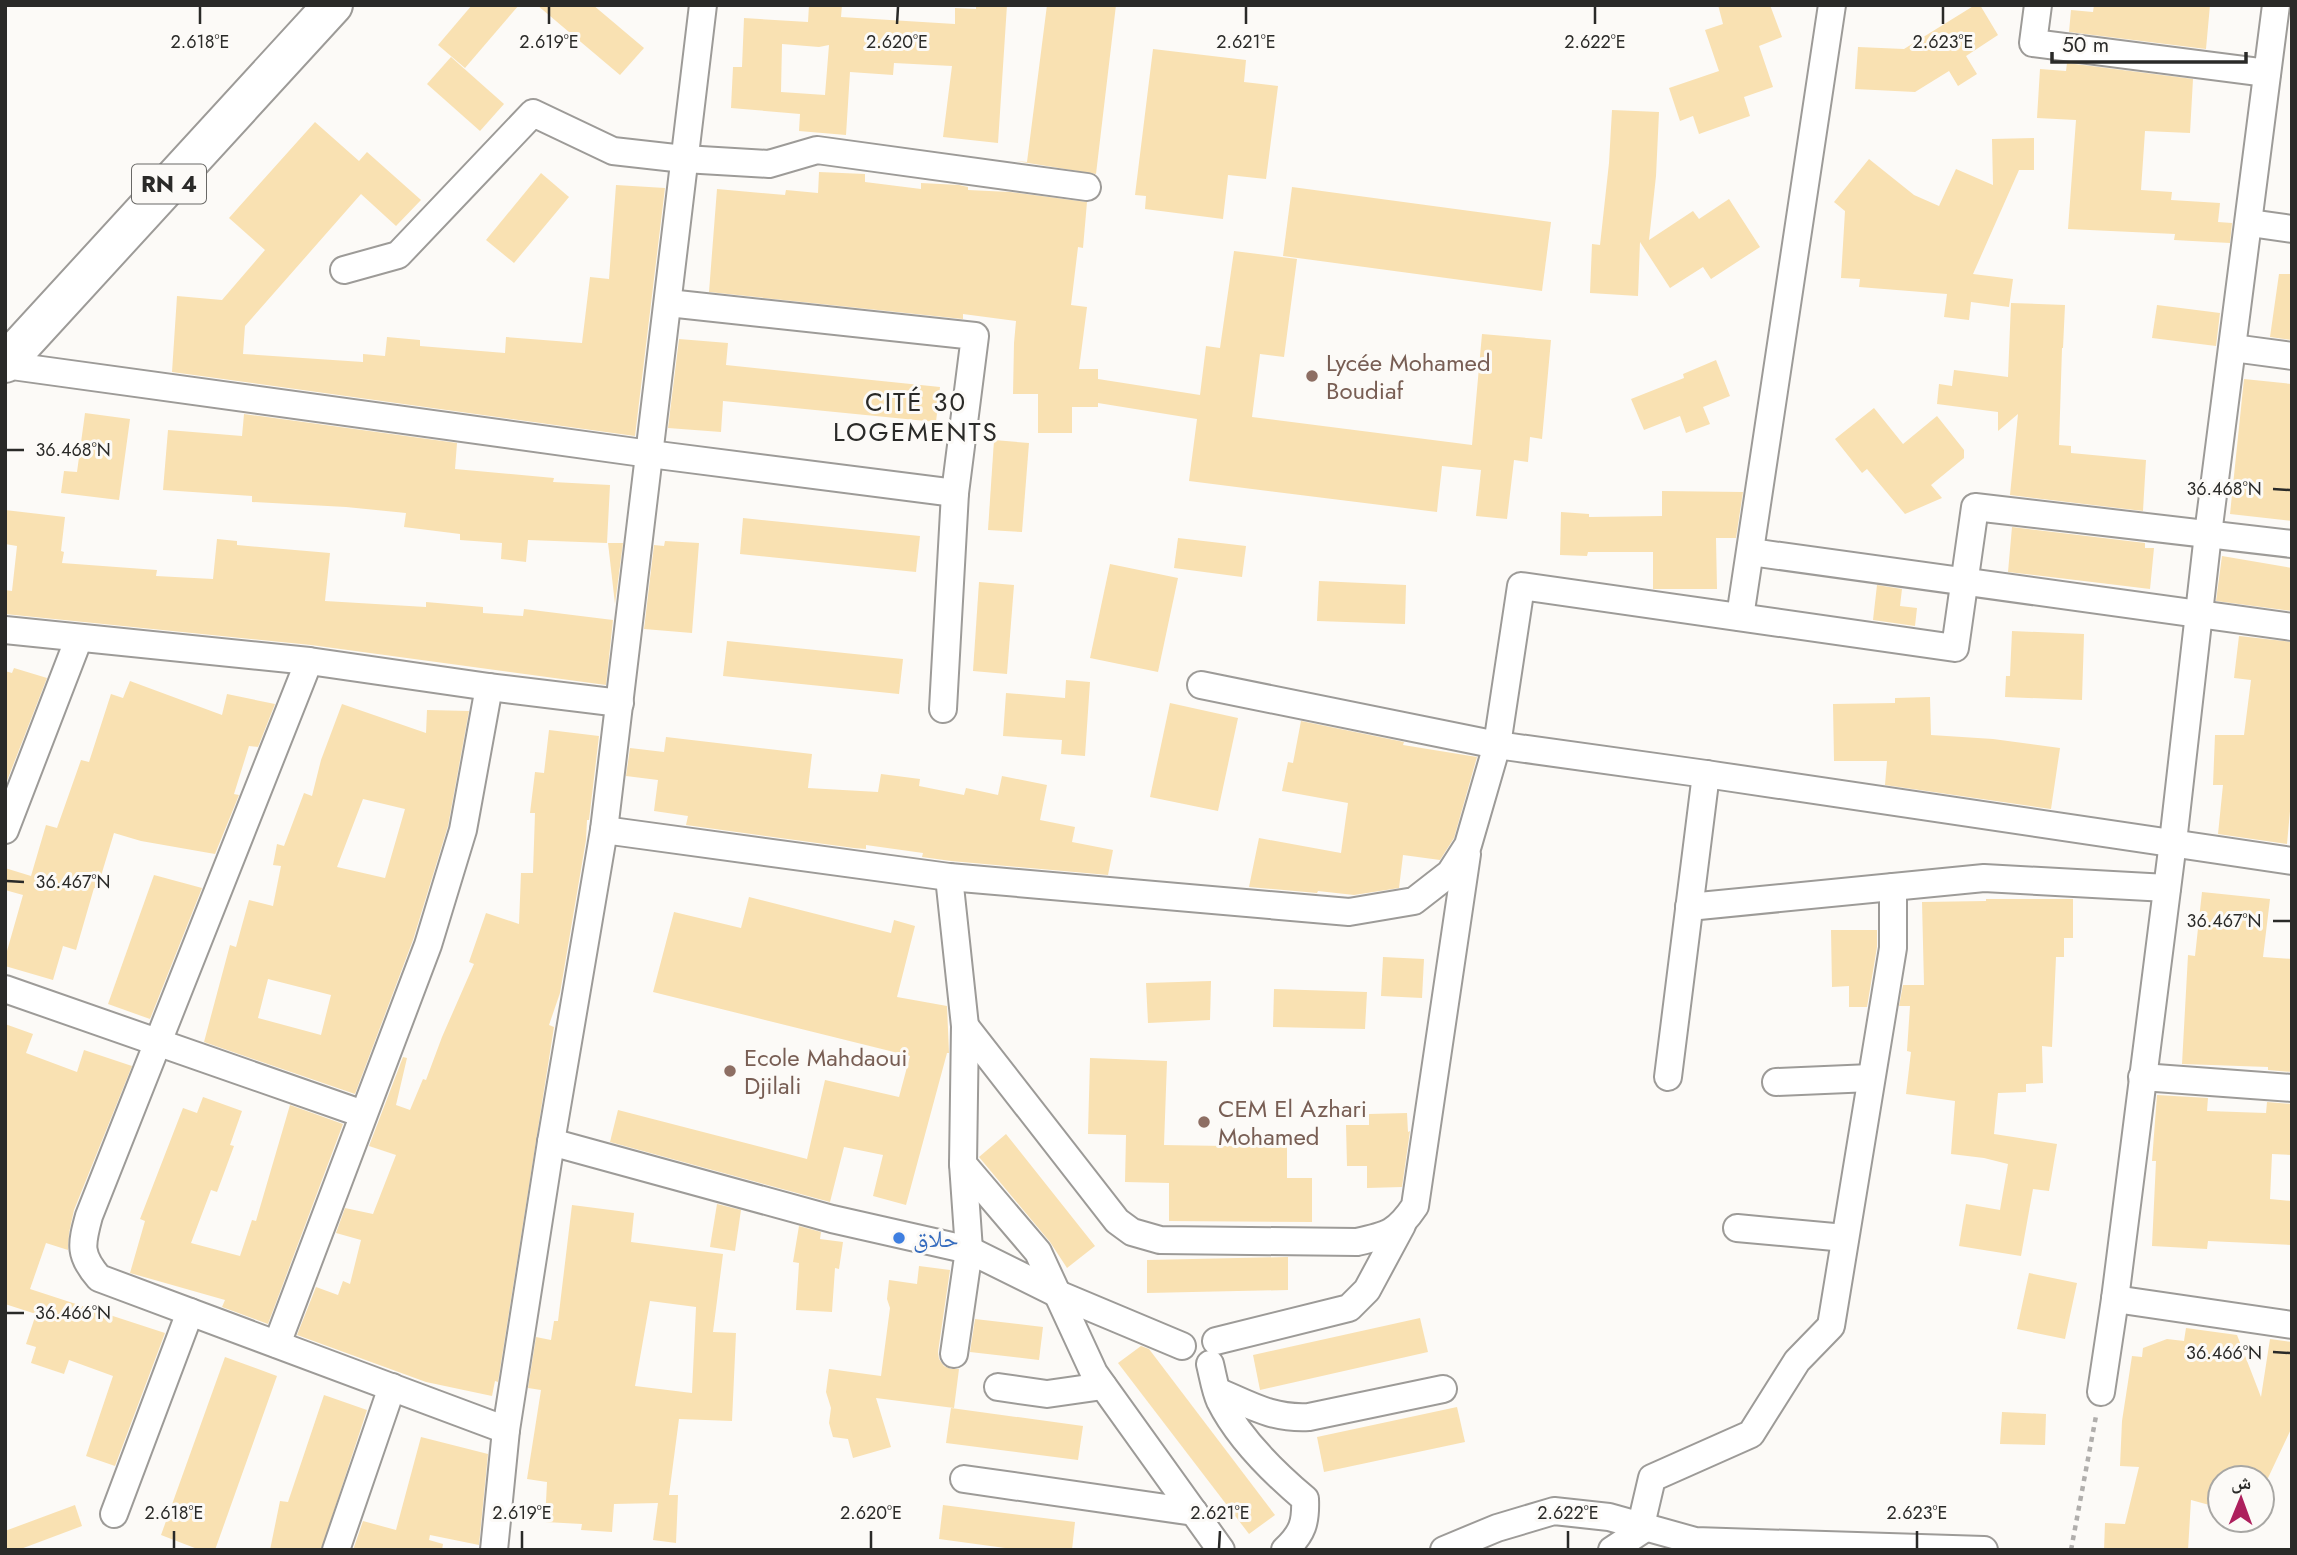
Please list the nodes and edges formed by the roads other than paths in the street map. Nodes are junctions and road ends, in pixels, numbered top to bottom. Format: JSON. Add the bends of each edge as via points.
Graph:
{"nodes":[{"id":1,"x":334,"y":5,"type":"edge"},
{"id":2,"x":703,"y":5,"type":"edge"},
{"id":3,"x":1832,"y":5,"type":"edge"},
{"id":4,"x":2038,"y":5,"type":"edge"},
{"id":5,"x":2276,"y":5,"type":"edge"},
{"id":6,"x":2267,"y":73,"type":"junction"},
{"id":7,"x":684,"y":159,"type":"junction"},
{"id":8,"x":1087,"y":187,"type":"dead end"},
{"id":9,"x":2250,"y":223,"type":"junction"},
{"id":10,"x":2292,"y":229,"type":"edge"},
{"id":11,"x":344,"y":270,"type":"dead end"},
{"id":12,"x":668,"y":303,"type":"junction"},
{"id":13,"x":2233,"y":348,"type":"junction"},
{"id":14,"x":2292,"y":355,"type":"edge"},
{"id":15,"x":5,"y":364,"type":"edge"},
{"id":16,"x":650,"y":454,"type":"junction"},
{"id":17,"x":955,"y":493,"type":"junction"},
{"id":18,"x":2208,"y":534,"type":"junction"},
{"id":19,"x":2292,"y":544,"type":"edge"},
{"id":20,"x":1751,"y":552,"type":"junction"},
{"id":21,"x":1965,"y":583,"type":"junction"},
{"id":22,"x":2199,"y":614,"type":"junction"},
{"id":23,"x":1740,"y":617,"type":"junction"},
{"id":24,"x":2292,"y":627,"type":"edge"},
{"id":25,"x":5,"y":630,"type":"edge"},
{"id":26,"x":79,"y":638,"type":"junction"},
{"id":27,"x":309,"y":661,"type":"junction"},
{"id":28,"x":1201,"y":685,"type":"dead end"},
{"id":29,"x":489,"y":687,"type":"junction"},
{"id":30,"x":620,"y":703,"type":"junction"},
{"id":31,"x":943,"y":709,"type":"dead end"},
{"id":32,"x":1497,"y":745,"type":"junction"},
{"id":33,"x":1706,"y":774,"type":"junction"},
{"id":34,"x":5,"y":830,"type":"edge"},
{"id":35,"x":604,"y":830,"type":"junction"},
{"id":36,"x":2173,"y":842,"type":"junction"},
{"id":37,"x":1468,"y":845,"type":"junction"},
{"id":38,"x":2292,"y":861,"type":"edge"},
{"id":39,"x":949,"y":877,"type":"junction"},
{"id":40,"x":1893,"y":887,"type":"junction"},
{"id":41,"x":2166,"y":888,"type":"junction"},
{"id":42,"x":1689,"y":907,"type":"junction"},
{"id":43,"x":5,"y":989,"type":"edge"},
{"id":44,"x":965,"y":1026,"type":"junction"},
{"id":45,"x":157,"y":1042,"type":"junction"},
{"id":46,"x":1668,"y":1076,"type":"dead end"},
{"id":47,"x":2142,"y":1077,"type":"junction"},
{"id":48,"x":1871,"y":1078,"type":"junction"},
{"id":49,"x":1776,"y":1082,"type":"dead end"},
{"id":50,"x":2292,"y":1088,"type":"edge"},
{"id":51,"x":363,"y":1114,"type":"junction"},
{"id":52,"x":551,"y":1142,"type":"junction"},
{"id":53,"x":963,"y":1164,"type":"junction"},
{"id":54,"x":1402,"y":1225,"type":"junction"},
{"id":55,"x":1737,"y":1228,"type":"dead end"},
{"id":56,"x":1845,"y":1238,"type":"junction"},
{"id":57,"x":969,"y":1250,"type":"junction"},
{"id":58,"x":1058,"y":1294,"type":"junction"},
{"id":59,"x":2115,"y":1299,"type":"junction"},
{"id":60,"x":190,"y":1312,"type":"junction"},
{"id":61,"x":2292,"y":1325,"type":"edge"},
{"id":62,"x":277,"y":1344,"type":"junction"},
{"id":63,"x":1213,"y":1353,"type":"junction"},
{"id":64,"x":954,"y":1354,"type":"dead end"},
{"id":65,"x":1103,"y":1386,"type":"junction"},
{"id":66,"x":392,"y":1387,"type":"junction"},
{"id":67,"x":998,"y":1387,"type":"dead end"},
{"id":68,"x":1443,"y":1389,"type":"dead end"},
{"id":69,"x":1217,"y":1391,"type":"junction"},
{"id":70,"x":2101,"y":1392,"type":"road end"},
{"id":71,"x":506,"y":1430,"type":"junction"},
{"id":72,"x":964,"y":1479,"type":"dead end"},
{"id":73,"x":1194,"y":1512,"type":"junction"},
{"id":74,"x":114,"y":1514,"type":"dead end"},
{"id":75,"x":1644,"y":1526,"type":"junction"},
{"id":76,"x":1695,"y":1545,"type":"edge"},
{"id":77,"x":336,"y":1550,"type":"edge"},
{"id":78,"x":494,"y":1550,"type":"edge"},
{"id":79,"x":1221,"y":1550,"type":"edge"},
{"id":80,"x":1285,"y":1550,"type":"edge"},
{"id":81,"x":1444,"y":1550,"type":"edge"},
{"id":82,"x":1612,"y":1550,"type":"edge"},
{"id":83,"x":1984,"y":1550,"type":"edge"}],
"edges":[{"from":1,"to":15,"type":"main road","number":"RN 4"},
{"from":2,"to":7,"type":"street"},
{"from":3,"to":20,"type":"street"},
{"from":4,"to":6,"type":"street","via":[[2033,43]]},
{"from":5,"to":6,"type":"street"},
{"from":6,"to":9,"type":"street"},
{"from":7,"to":8,"type":"street","via":[[769,164],[817,150]]},
{"from":7,"to":11,"type":"street","via":[[613,151],[533,113],[398,255]]},
{"from":7,"to":12,"type":"street"},
{"from":9,"to":10,"type":"street"},
{"from":9,"to":13,"type":"street"},
{"from":12,"to":16,"type":"street"},
{"from":12,"to":17,"type":"street","via":[[975,336]]},
{"from":13,"to":14,"type":"street"},
{"from":13,"to":18,"type":"street"},
{"from":15,"to":16,"type":"street"},
{"from":16,"to":17,"type":"street"},
{"from":16,"to":30,"type":"street"},
{"from":17,"to":31,"type":"street"},
{"from":18,"to":19,"type":"street"},
{"from":18,"to":21,"type":"street","via":[[1975,507]]},
{"from":18,"to":22,"type":"street"},
{"from":20,"to":21,"type":"street"},
{"from":20,"to":23,"type":"street"},
{"from":21,"to":22,"type":"street"},
{"from":21,"to":23,"type":"street","via":[[1955,648]]},
{"from":22,"to":24,"type":"street"},
{"from":22,"to":36,"type":"street"},
{"from":23,"to":32,"type":"street","via":[[1521,586]]},
{"from":25,"to":26,"type":"street"},
{"from":26,"to":27,"type":"street"},
{"from":26,"to":34,"type":"street"},
{"from":27,"to":29,"type":"street"},
{"from":27,"to":45,"type":"street"},
{"from":28,"to":32,"type":"street"},
{"from":29,"to":30,"type":"street"},
{"from":29,"to":51,"type":"street","via":[[463,830],[428,945]]},
{"from":30,"to":35,"type":"street"},
{"from":32,"to":33,"type":"street"},
{"from":32,"to":37,"type":"street"},
{"from":33,"to":36,"type":"street"},
{"from":33,"to":42,"type":"street"},
{"from":35,"to":39,"type":"street"},
{"from":35,"to":52,"type":"street"},
{"from":36,"to":38,"type":"street"},
{"from":36,"to":41,"type":"street"},
{"from":37,"to":39,"type":"street","via":[[1450,873],[1414,901],[1349,912]]},
{"from":37,"to":54,"type":"street","via":[[1415,1206]]},
{"from":39,"to":44,"type":"street"},
{"from":40,"to":41,"type":"street","via":[[1984,878]]},
{"from":40,"to":42,"type":"street"},
{"from":40,"to":48,"type":"street","via":[[1893,948]]},
{"from":41,"to":47,"type":"street"},
{"from":42,"to":46,"type":"street"},
{"from":43,"to":45,"type":"street"},
{"from":44,"to":53,"type":"street"},
{"from":44,"to":54,"type":"street","via":[[1117,1220],[1132,1232],[1160,1240],[1357,1242],[1383,1236]]},
{"from":45,"to":51,"type":"street"},
{"from":45,"to":60,"type":"street","via":[[82,1241],[86,1263],[99,1278]]},
{"from":47,"to":50,"type":"street"},
{"from":47,"to":59,"type":"street"},
{"from":48,"to":49,"type":"street"},
{"from":48,"to":56,"type":"street"},
{"from":51,"to":62,"type":"street"},
{"from":52,"to":57,"type":"street","via":[[832,1219]]},
{"from":52,"to":71,"type":"street"},
{"from":53,"to":57,"type":"street"},
{"from":53,"to":58,"type":"street","via":[[1038,1252]]},
{"from":54,"to":63,"type":"street","via":[[1367,1290],[1349,1308]]},
{"from":55,"to":56,"type":"street"},
{"from":56,"to":75,"type":"street","via":[[1831,1326],[1797,1361],[1751,1434],[1652,1478]]},
{"from":57,"to":58,"type":"street"},
{"from":57,"to":64,"type":"street"},
{"from":58,"to":63,"type":"street","via":[[1182,1346],[1189,1335],[1207,1333]]},
{"from":58,"to":65,"type":"street"},
{"from":59,"to":61,"type":"street"},
{"from":59,"to":70,"type":"street"},
{"from":60,"to":62,"type":"street"},
{"from":60,"to":74,"type":"street"},
{"from":62,"to":66,"type":"street"},
{"from":63,"to":69,"type":"street"},
{"from":65,"to":67,"type":"street","via":[[1047,1394]]},
{"from":65,"to":73,"type":"street"},
{"from":66,"to":71,"type":"street"},
{"from":66,"to":77,"type":"street"},
{"from":68,"to":69,"type":"street","via":[[1287,1418]]},
{"from":69,"to":80,"type":"street","via":[[1238,1430],[1305,1499],[1306,1520]]},
{"from":71,"to":78,"type":"street"},
{"from":72,"to":73,"type":"street"},
{"from":73,"to":79,"type":"street"},
{"from":75,"to":76,"type":"street"},
{"from":75,"to":81,"type":"street","via":[[1554,1511]]},
{"from":75,"to":82,"type":"street"},
{"from":76,"to":83,"type":"street"}]}
